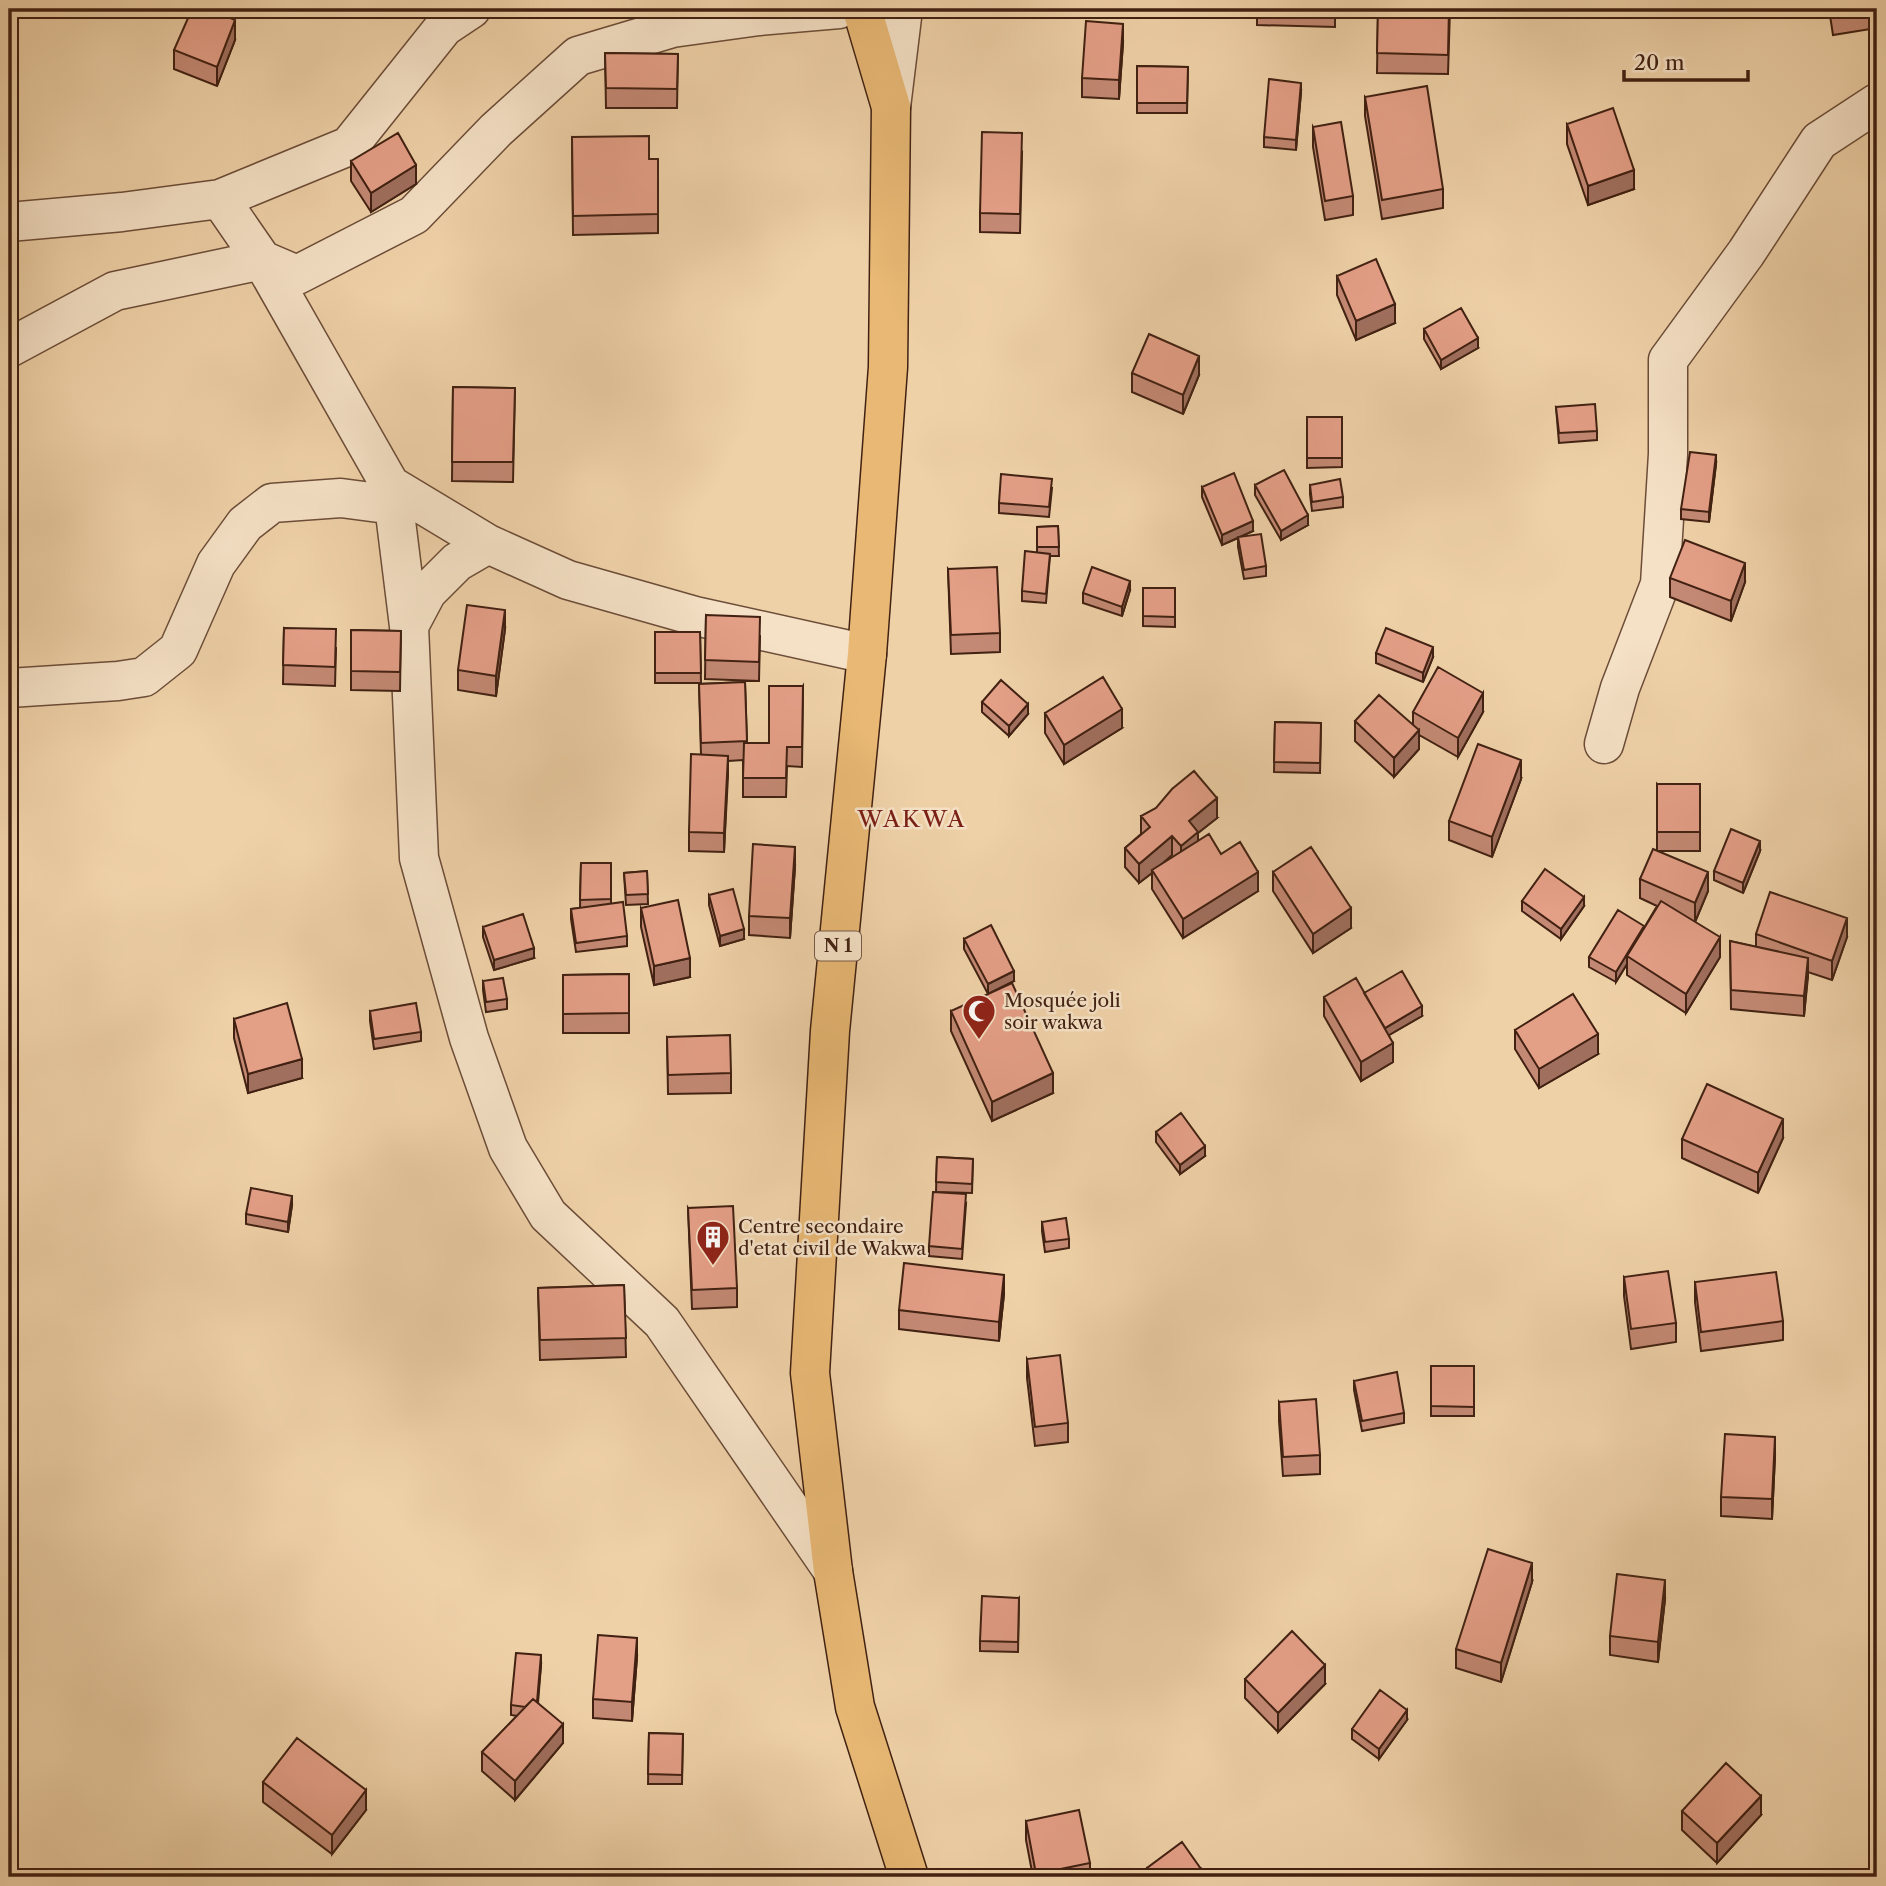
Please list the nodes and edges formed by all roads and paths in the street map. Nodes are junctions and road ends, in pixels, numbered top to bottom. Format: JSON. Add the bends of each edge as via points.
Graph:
{"nodes":[{"id":1,"x":471,"y":9,"type":"edge"},
{"id":2,"x":839,"y":9,"type":"edge"},
{"id":3,"x":862,"y":9,"type":"edge"},
{"id":4,"x":903,"y":9,"type":"edge"},
{"id":5,"x":1877,"y":103,"type":"edge"},
{"id":6,"x":891,"y":107,"type":"junction"},
{"id":7,"x":220,"y":200,"type":"junction"},
{"id":8,"x":9,"y":222,"type":"edge"},
{"id":9,"x":262,"y":260,"type":"junction"},
{"id":10,"x":9,"y":348,"type":"edge"},
{"id":11,"x":392,"y":495,"type":"junction"},
{"id":12,"x":488,"y":544,"type":"junction"},
{"id":13,"x":409,"y":626,"type":"junction"},
{"id":14,"x":867,"y":654,"type":"junction"},
{"id":15,"x":9,"y":688,"type":"edge"},
{"id":16,"x":1604,"y":744,"type":"dead end"},
{"id":17,"x":833,"y":1571,"type":"junction"},
{"id":18,"x":909,"y":1877,"type":"edge"}],
"edges":[{"from":1,"to":7,"type":"street","via":[[444,27],[349,146]]},
{"from":2,"to":9,"type":"street","via":[[672,28],[578,56],[496,130],[414,215],[297,275]]},
{"from":3,"to":6,"type":"highway","number":"N 1"},
{"from":4,"to":6,"type":"street"},
{"from":5,"to":16,"type":"street","via":[[1819,141],[1668,360],[1660,584]]},
{"from":6,"to":14,"type":"highway","number":"N 1","via":[[888,367]]},
{"from":7,"to":8,"type":"street"},
{"from":7,"to":9,"type":"street"},
{"from":9,"to":10,"type":"street","via":[[115,291]]},
{"from":9,"to":11,"type":"street"},
{"from":11,"to":12,"type":"street"},
{"from":11,"to":13,"type":"street"},
{"from":11,"to":15,"type":"street","via":[[272,503],[245,524],[216,564],[178,650],[144,677]]},
{"from":12,"to":13,"type":"street","via":[[457,562],[427,592]]},
{"from":12,"to":14,"type":"street","via":[[569,580],[695,616]]},
{"from":13,"to":17,"type":"street","via":[[419,858],[469,1038],[508,1148],[548,1215],[662,1322]]},
{"from":14,"to":17,"type":"highway","number":"N 1","via":[[830,1031],[810,1373]]},
{"from":17,"to":18,"type":"highway","number":"N 1","via":[[855,1707]]}]}
